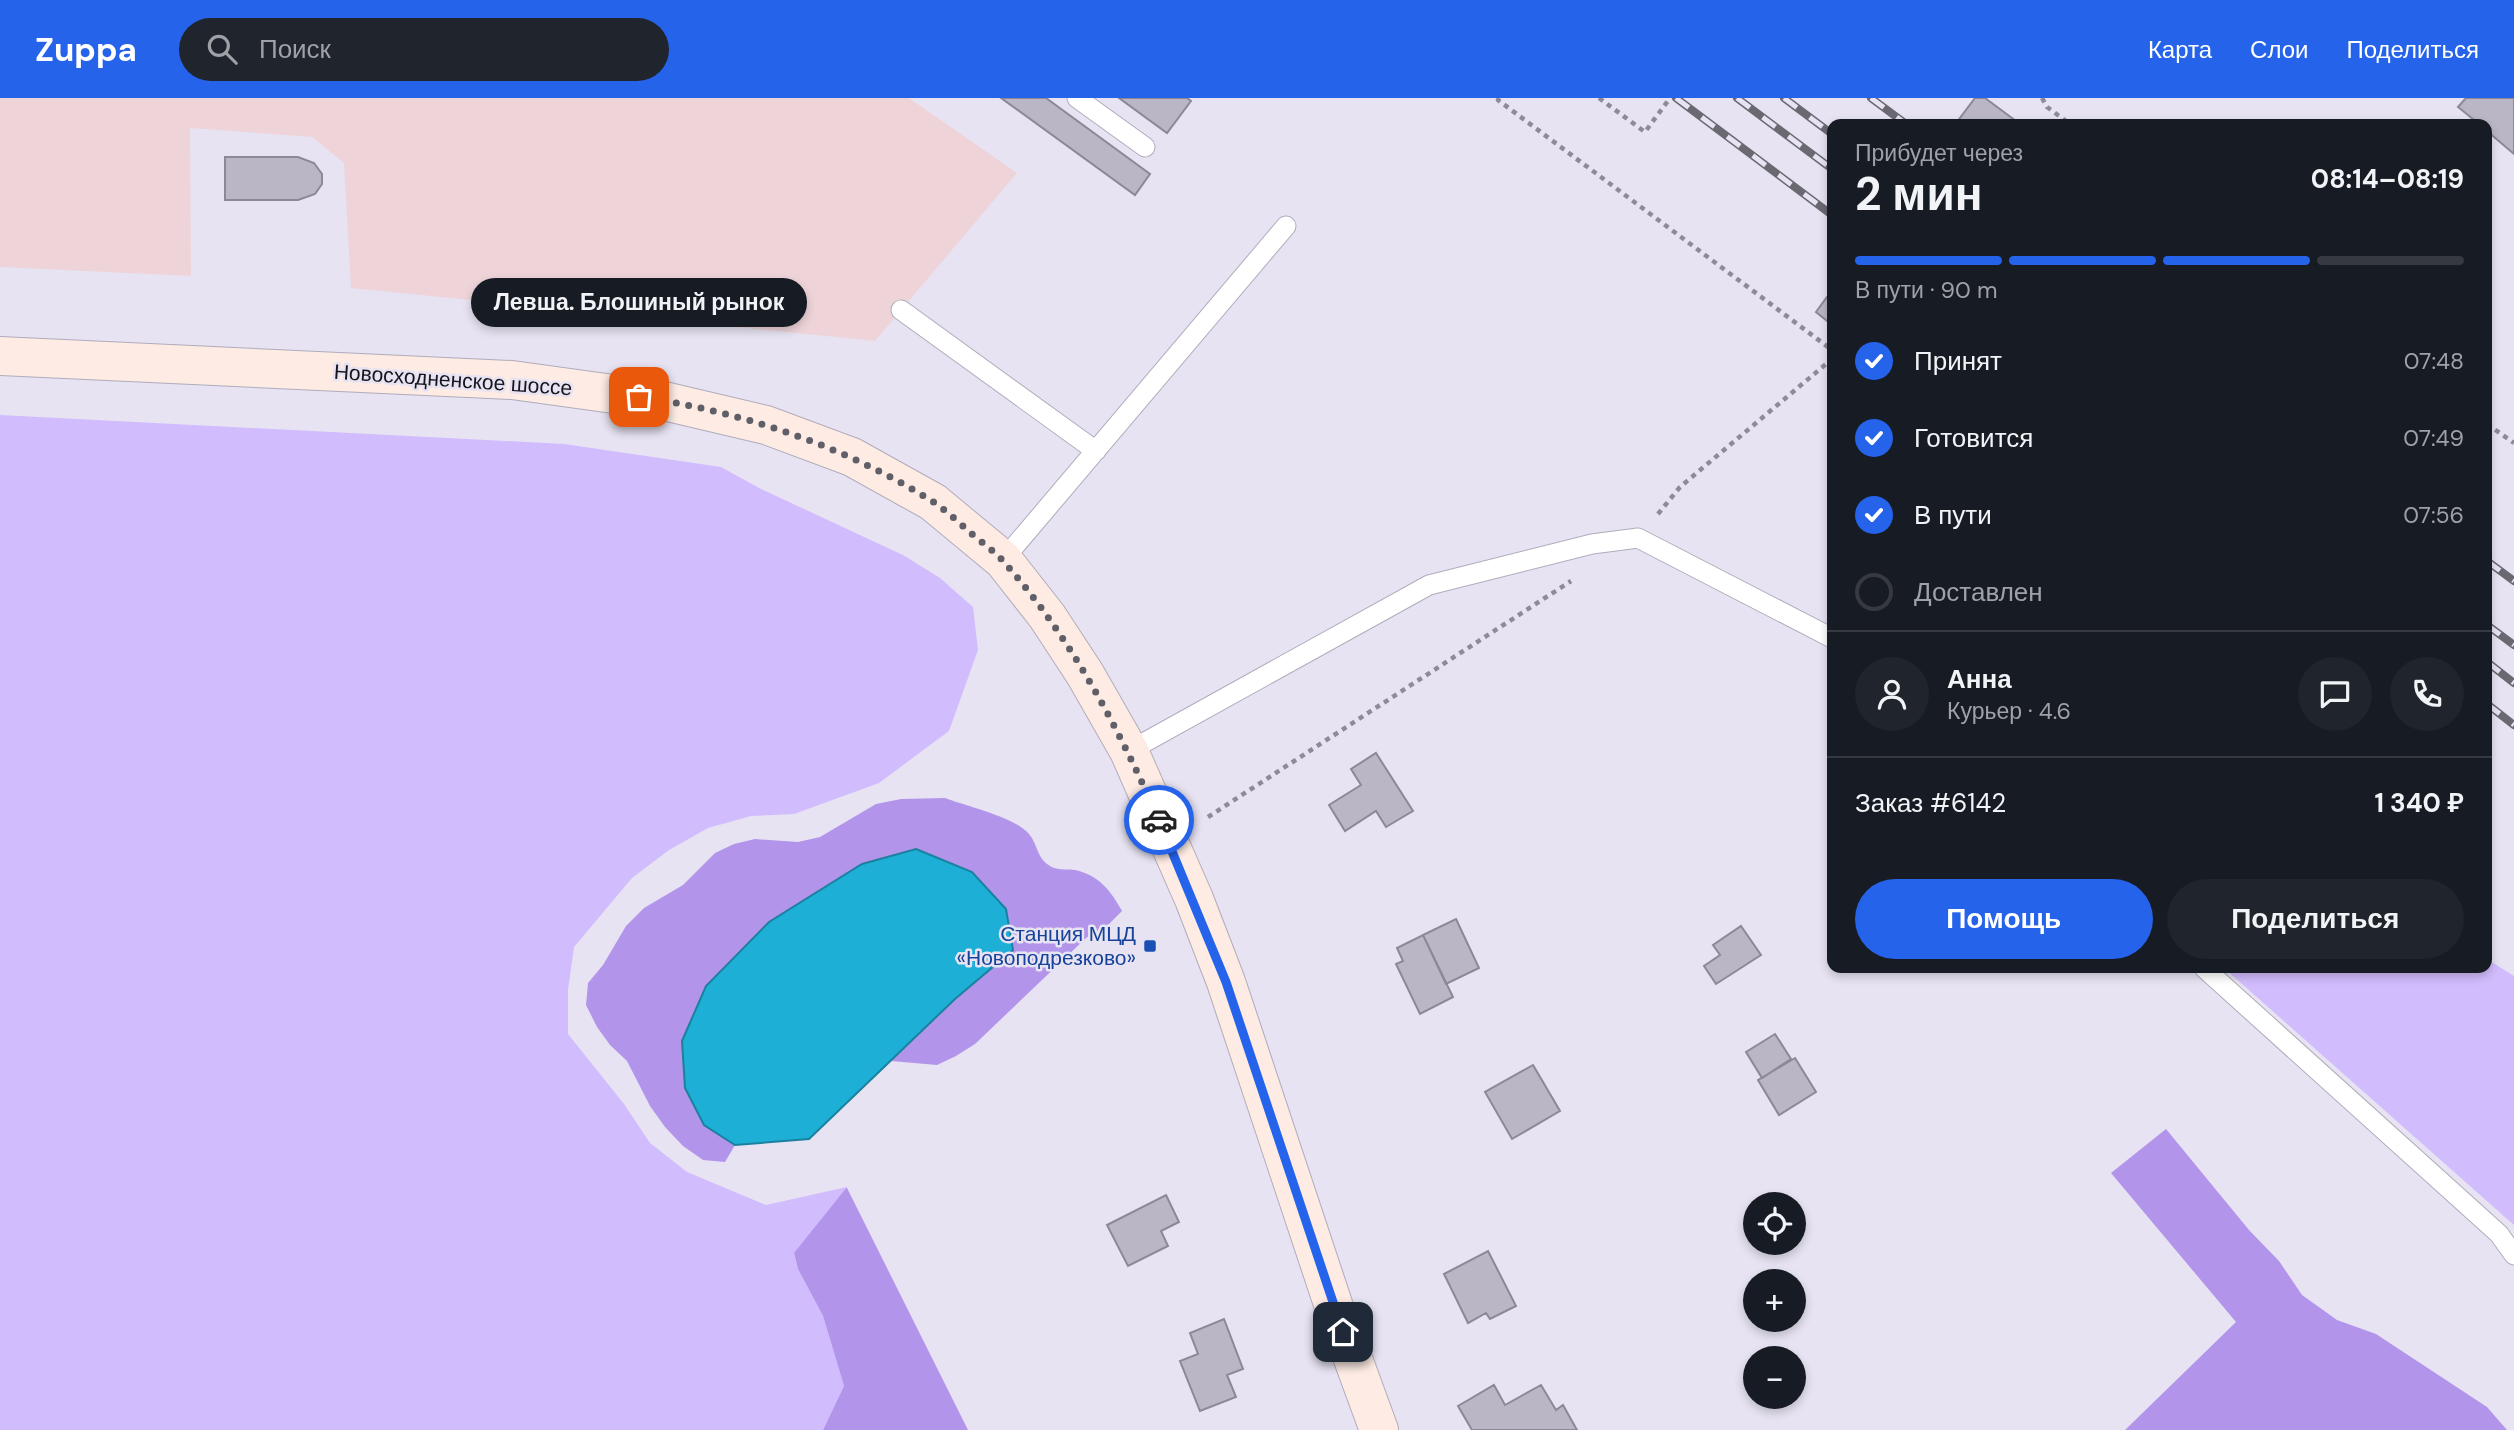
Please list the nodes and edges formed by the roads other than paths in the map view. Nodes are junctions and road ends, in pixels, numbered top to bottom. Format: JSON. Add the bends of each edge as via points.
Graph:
{"nodes":[{"id":1,"x":1077,"y":98,"type":"edge"},
{"id":2,"x":1145,"y":147,"type":"dead end"},
{"id":3,"x":1286,"y":226,"type":"dead end"},
{"id":4,"x":901,"y":310,"type":"dead end"},
{"id":5,"x":0,"y":356,"type":"edge"},
{"id":6,"x":1096,"y":451,"type":"junction"},
{"id":7,"x":1003,"y":560,"type":"junction"},
{"id":8,"x":1827,"y":635,"type":"edge"},
{"id":9,"x":1129,"y":751,"type":"junction"},
{"id":10,"x":2210,"y":973,"type":"edge"},
{"id":11,"x":2514,"y":1255,"type":"edge"},
{"id":12,"x":1379,"y":1430,"type":"edge"}],
"edges":[{"from":1,"to":2,"type":"lane"},
{"from":3,"to":6,"type":"lane"},
{"from":4,"to":6,"type":"lane"},
{"from":5,"to":7,"type":"main road","name":"Новосходненское шоссе","via":[[512,380],[664,401],[766,425],[852,457],[933,502]]},
{"from":6,"to":7,"type":"lane"},
{"from":7,"to":9,"type":"main road","name":"Новосходненское шоссе","via":[[1047,616]]},
{"from":8,"to":9,"type":"lane","via":[[1638,538],[1592,544],[1429,585]]},
{"from":9,"to":12,"type":"main road","name":"Новосходненское шоссе","via":[[1226,982]]},
{"from":10,"to":11,"type":"lane","via":[[2499,1234]]}]}
